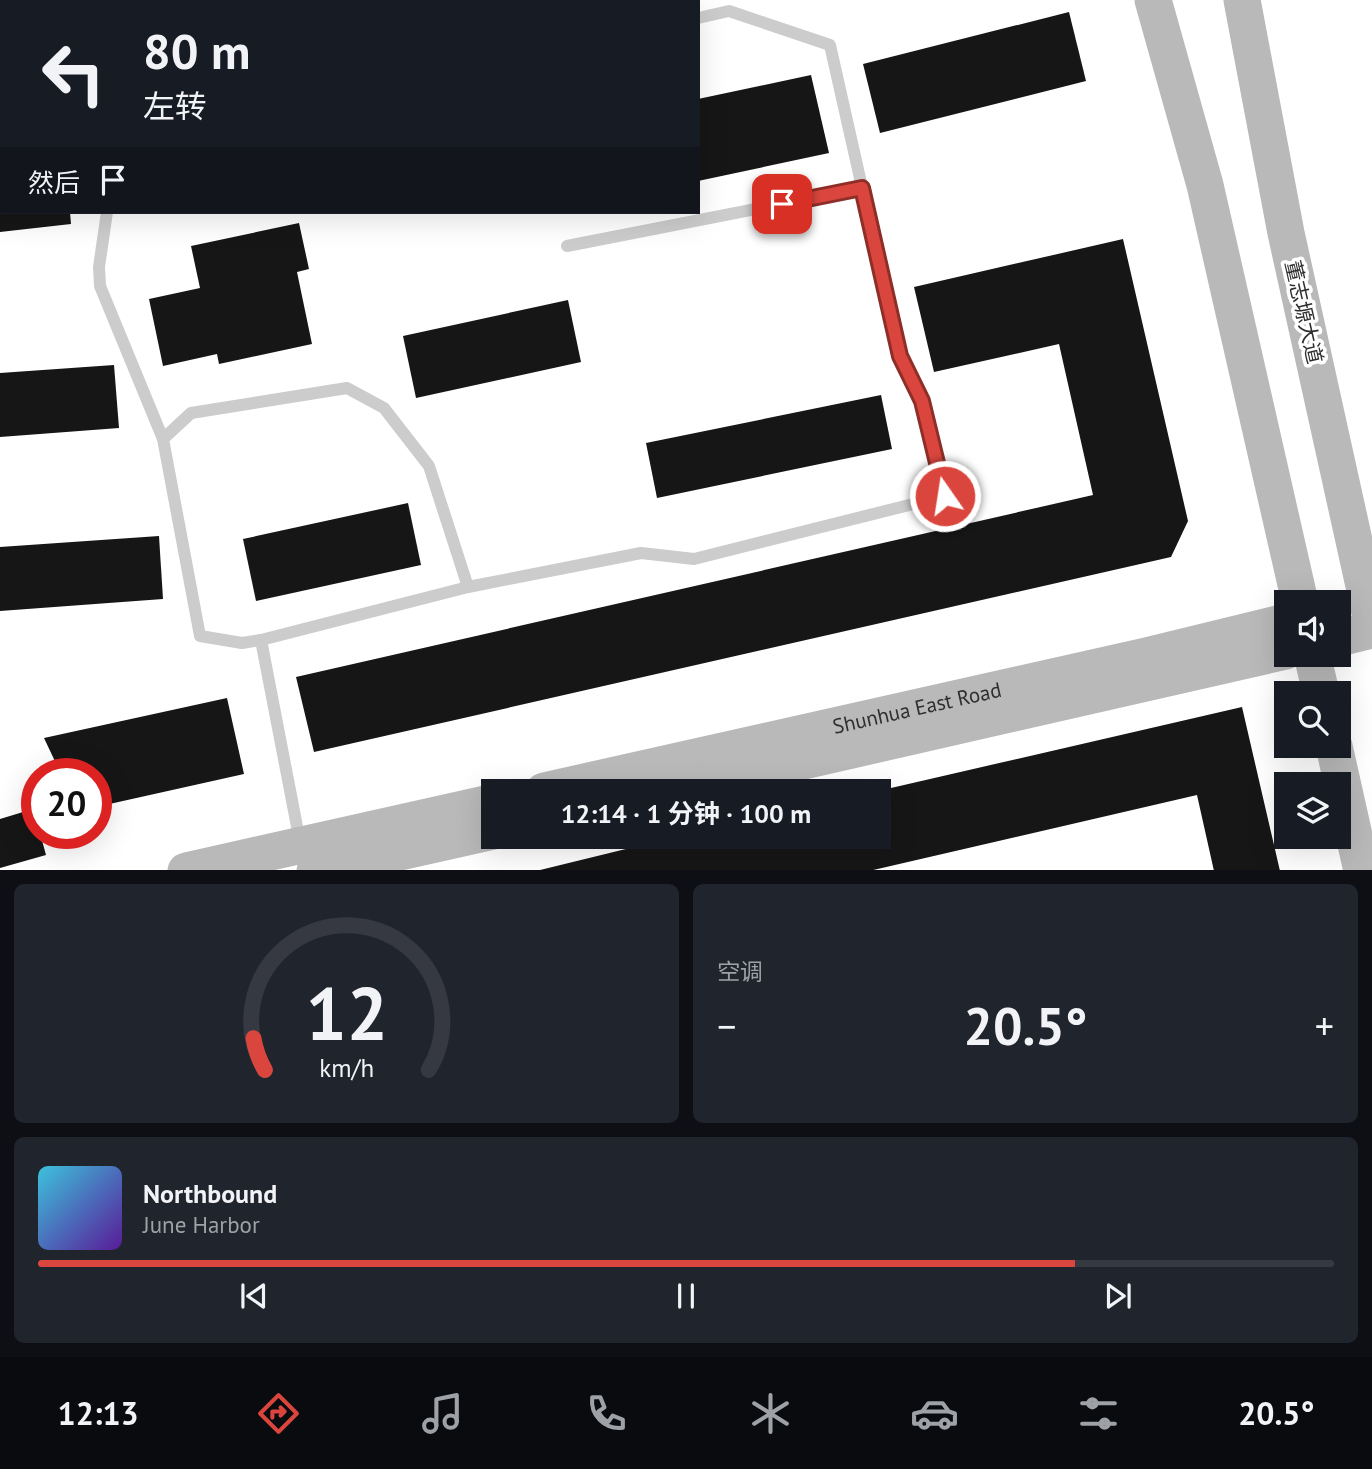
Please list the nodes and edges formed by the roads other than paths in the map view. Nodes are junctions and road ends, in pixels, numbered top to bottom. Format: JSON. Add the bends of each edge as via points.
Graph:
{"nodes":[{"id":1,"x":1153,"y":0,"type":"edge"},
{"id":2,"x":1242,"y":0,"type":"edge"},
{"id":3,"x":700,"y":18,"type":"edge"},
{"id":4,"x":862,"y":188,"type":"junction"},
{"id":5,"x":107,"y":214,"type":"edge"},
{"id":6,"x":567,"y":246,"type":"dead end"},
{"id":7,"x":163,"y":439,"type":"junction"},
{"id":8,"x":468,"y":587,"type":"junction"},
{"id":9,"x":1297,"y":590,"type":"edge"},
{"id":10,"x":1365,"y":613,"type":"edge"},
{"id":11,"x":1274,"y":625,"type":"edge"},
{"id":12,"x":1351,"y":626,"type":"edge"},
{"id":13,"x":261,"y":640,"type":"junction"},
{"id":14,"x":1274,"y":654,"type":"edge"},
{"id":15,"x":1337,"y":758,"type":"edge"},
{"id":16,"x":598,"y":779,"type":"edge"},
{"id":17,"x":725,"y":779,"type":"edge"},
{"id":18,"x":481,"y":806,"type":"edge"},
{"id":19,"x":481,"y":833,"type":"edge"},
{"id":20,"x":308,"y":858,"type":"edge"},
{"id":21,"x":186,"y":870,"type":"edge"},
{"id":22,"x":1362,"y":870,"type":"edge"}],
"edges":[{"from":1,"to":9,"type":"street","via":[[1205,185]]},
{"from":2,"to":10,"type":"street","name":"董志塬大道"},
{"from":3,"to":4,"type":"lane","via":[[729,11],[830,45]]},
{"from":4,"to":6,"type":"lane"},
{"from":4,"to":8,"type":"lane","via":[[900,356],[922,401],[945,496],[694,559],[641,553]]},
{"from":5,"to":7,"type":"lane","via":[[100,286]]},
{"from":7,"to":8,"type":"lane","via":[[191,413],[347,388],[384,408],[429,467]]},
{"from":7,"to":13,"type":"lane","via":[[200,636],[242,643]]},
{"from":8,"to":13,"type":"lane"},
{"from":10,"to":12,"type":"street"},
{"from":11,"to":16,"type":"street","name":"Shunhua East Road"},
{"from":13,"to":20,"type":"lane"},
{"from":14,"to":17,"type":"street","name":"Shunhua East Road"},
{"from":15,"to":22,"type":"street"},
{"from":18,"to":20,"type":"street"},
{"from":19,"to":20,"type":"street"},
{"from":20,"to":21,"type":"street"}]}
